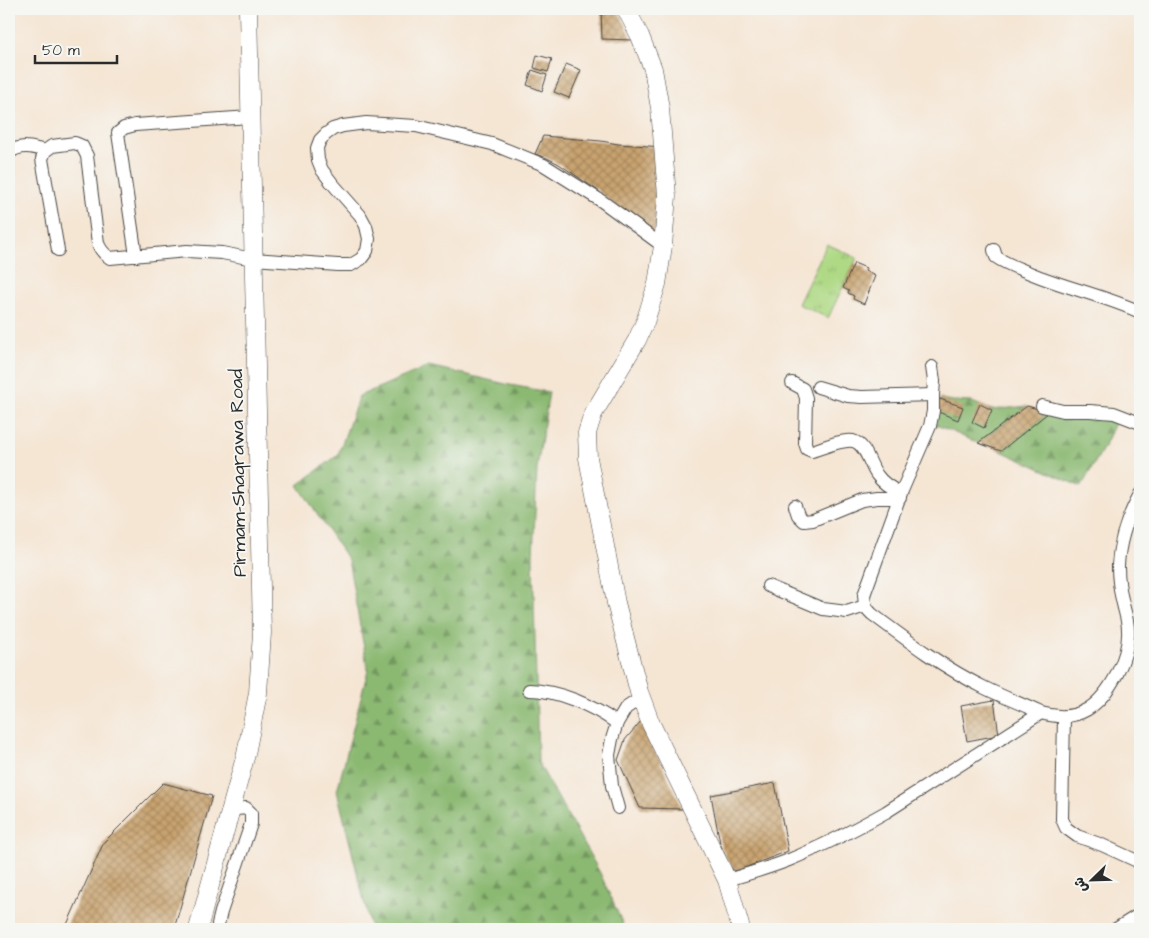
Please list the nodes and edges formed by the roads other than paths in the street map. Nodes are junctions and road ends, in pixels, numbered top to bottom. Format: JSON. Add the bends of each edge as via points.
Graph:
{"nodes":[{"id":1,"x":248,"y":9,"type":"edge"},
{"id":2,"x":626,"y":9,"type":"edge"},
{"id":3,"x":250,"y":117,"type":"junction"},
{"id":4,"x":45,"y":151,"type":"junction"},
{"id":5,"x":9,"y":153,"type":"edge"},
{"id":6,"x":663,"y":246,"type":"junction"},
{"id":7,"x":58,"y":250,"type":"dead end"},
{"id":8,"x":994,"y":250,"type":"dead end"},
{"id":9,"x":136,"y":256,"type":"junction"},
{"id":10,"x":253,"y":260,"type":"junction"},
{"id":11,"x":1140,"y":312,"type":"edge"},
{"id":12,"x":932,"y":367,"type":"dead end"},
{"id":13,"x":792,"y":383,"type":"dead end"},
{"id":14,"x":818,"y":387,"type":"dead end"},
{"id":15,"x":933,"y":396,"type":"junction"},
{"id":16,"x":1042,"y":406,"type":"dead end"},
{"id":17,"x":1140,"y":422,"type":"edge"},
{"id":18,"x":1140,"y":494,"type":"edge"},
{"id":19,"x":901,"y":495,"type":"junction"},
{"id":20,"x":795,"y":506,"type":"dead end"},
{"id":21,"x":768,"y":586,"type":"dead end"},
{"id":22,"x":866,"y":606,"type":"junction"},
{"id":23,"x":529,"y":690,"type":"dead end"},
{"id":24,"x":641,"y":698,"type":"junction"},
{"id":25,"x":1041,"y":713,"type":"junction"},
{"id":26,"x":1064,"y":716,"type":"junction"},
{"id":27,"x":617,"y":723,"type":"junction"},
{"id":28,"x":618,"y":808,"type":"dead end"},
{"id":29,"x":229,"y":815,"type":"junction"},
{"id":30,"x":1140,"y":864,"type":"edge"},
{"id":31,"x":727,"y":880,"type":"junction"},
{"id":32,"x":1140,"y":914,"type":"edge"},
{"id":33,"x":198,"y":929,"type":"edge"},
{"id":34,"x":219,"y":929,"type":"edge"},
{"id":35,"x":741,"y":929,"type":"edge"},
{"id":36,"x":1116,"y":929,"type":"edge"}],
"edges":[{"from":1,"to":3,"type":"street","name":"Pirmam-Shaqrawa Road"},
{"from":2,"to":6,"type":"street","via":[[650,60],[660,108],[667,196]]},
{"from":3,"to":9,"type":"street","via":[[135,124],[118,133]]},
{"from":3,"to":10,"type":"street","name":"Pirmam-Shaqrawa Road"},
{"from":4,"to":5,"type":"street","via":[[31,146]]},
{"from":4,"to":7,"type":"street","via":[[42,159]]},
{"from":4,"to":9,"type":"street","via":[[52,146],[75,143],[82,146],[87,156],[100,249],[110,258]]},
{"from":6,"to":10,"type":"street","via":[[603,202],[544,165],[492,144],[416,126],[366,123],[333,129],[320,140],[317,148],[322,170],[366,226],[369,239],[367,251],[361,259],[351,265]]},
{"from":6,"to":24,"type":"street","via":[[657,284],[645,322],[593,414],[587,433],[588,458],[616,603]]},
{"from":8,"to":11,"type":"street","via":[[1003,262]]},
{"from":9,"to":10,"type":"street","via":[[187,251],[222,253]]},
{"from":10,"to":29,"type":"street","name":"Pirmam-Shaqrawa Road","via":[[262,633],[258,692],[246,754]]},
{"from":12,"to":15,"type":"street"},
{"from":13,"to":19,"type":"street","via":[[803,389],[806,398],[804,443],[807,449],[812,451],[855,441],[862,446],[877,475]]},
{"from":14,"to":15,"type":"street","via":[[848,396]]},
{"from":15,"to":19,"type":"street","via":[[930,426]]},
{"from":16,"to":17,"type":"street","via":[[1063,411],[1114,414]]},
{"from":18,"to":26,"type":"street","via":[[1127,524],[1118,566],[1127,619],[1126,655],[1111,685],[1099,700],[1083,712]]},
{"from":19,"to":20,"type":"street","via":[[862,500],[804,521]]},
{"from":19,"to":22,"type":"street","via":[[864,595]]},
{"from":21,"to":22,"type":"street","via":[[823,608],[848,612]]},
{"from":22,"to":25,"type":"street","via":[[904,638],[944,664],[985,688]]},
{"from":23,"to":27,"type":"street","via":[[572,699]]},
{"from":24,"to":27,"type":"street","via":[[626,708]]},
{"from":24,"to":31,"type":"street","via":[[650,724]]},
{"from":25,"to":26,"type":"street"},
{"from":25,"to":31,"type":"street","via":[[886,812],[838,838],[789,860]]},
{"from":26,"to":30,"type":"street","via":[[1062,819],[1066,828]]},
{"from":27,"to":28,"type":"street","via":[[609,755]]},
{"from":29,"to":33,"type":"street","name":"Pirmam-Shaqrawa Road"},
{"from":29,"to":34,"type":"street","via":[[237,809],[246,808],[251,813],[251,824],[221,912]]},
{"from":31,"to":35,"type":"street"},
{"from":32,"to":36,"type":"street"}]}
